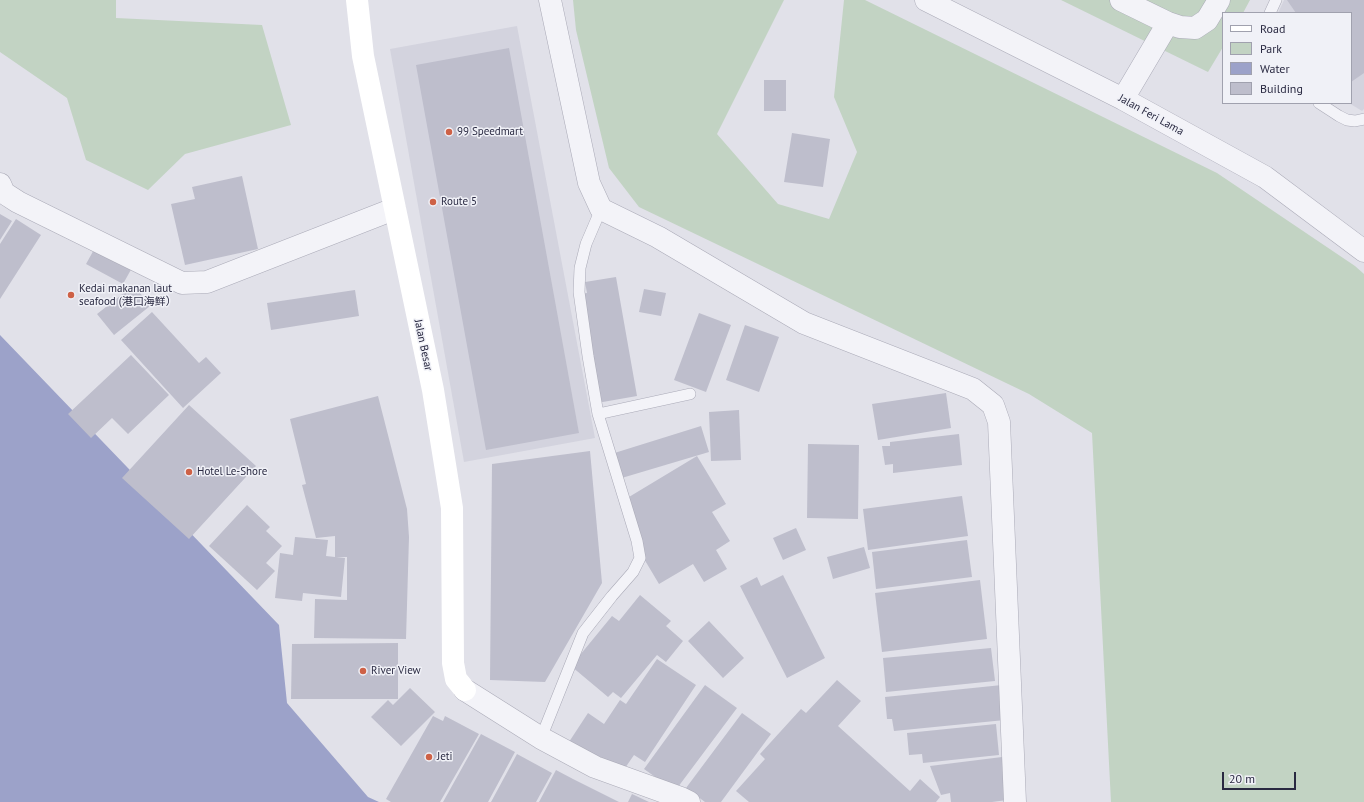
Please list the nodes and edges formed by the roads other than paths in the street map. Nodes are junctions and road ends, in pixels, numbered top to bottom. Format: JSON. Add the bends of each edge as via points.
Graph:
{"nodes":[{"id":1,"x":357,"y":0,"type":"edge"},
{"id":2,"x":550,"y":0,"type":"edge"},
{"id":3,"x":926,"y":0,"type":"edge"},
{"id":4,"x":1121,"y":0,"type":"edge"},
{"id":5,"x":1219,"y":0,"type":"edge"},
{"id":6,"x":1276,"y":0,"type":"edge"},
{"id":7,"x":1270,"y":12,"type":"edge"},
{"id":8,"x":1168,"y":23,"type":"junction"},
{"id":9,"x":1123,"y":99,"type":"junction"},
{"id":10,"x":1321,"y":104,"type":"edge"},
{"id":11,"x":1364,"y":119,"type":"edge"},
{"id":12,"x":0,"y":184,"type":"edge"},
{"id":13,"x":394,"y":209,"type":"junction"},
{"id":14,"x":601,"y":210,"type":"junction"},
{"id":15,"x":1364,"y":251,"type":"edge"},
{"id":16,"x":690,"y":394,"type":"dead end"},
{"id":17,"x":598,"y":414,"type":"junction"},
{"id":18,"x":541,"y":738,"type":"junction"},
{"id":19,"x":689,"y":802,"type":"edge"},
{"id":20,"x":1015,"y":802,"type":"edge"}],
"edges":[{"from":1,"to":13,"type":"street","name":"Jalan Besar","via":[[363,56]]},
{"from":2,"to":14,"type":"street","via":[[589,183]]},
{"from":3,"to":9,"type":"street","name":"Jalan Feri Lama"},
{"from":4,"to":8,"type":"street"},
{"from":5,"to":8,"type":"street","via":[[1207,20],[1195,28]]},
{"from":6,"to":7,"type":"lane"},
{"from":8,"to":9,"type":"street"},
{"from":9,"to":15,"type":"street","name":"Jalan Feri Lama","via":[[1265,177]]},
{"from":10,"to":11,"type":"lane","via":[[1347,120]]},
{"from":12,"to":13,"type":"street","via":[[4,193],[18,202],[182,283],[207,282]]},
{"from":13,"to":18,"type":"street","name":"Jalan Besar","via":[[433,390],[452,508],[453,663],[456,679],[465,690]]},
{"from":14,"to":17,"type":"lane","via":[[586,244],[580,268],[579,292]]},
{"from":14,"to":20,"type":"street","via":[[658,237],[804,323],[973,389],[993,404],[999,422]]},
{"from":16,"to":17,"type":"lane"},
{"from":17,"to":18,"type":"lane","via":[[640,558],[633,572],[583,633]]},
{"from":18,"to":19,"type":"street","via":[[595,767]]}]}
